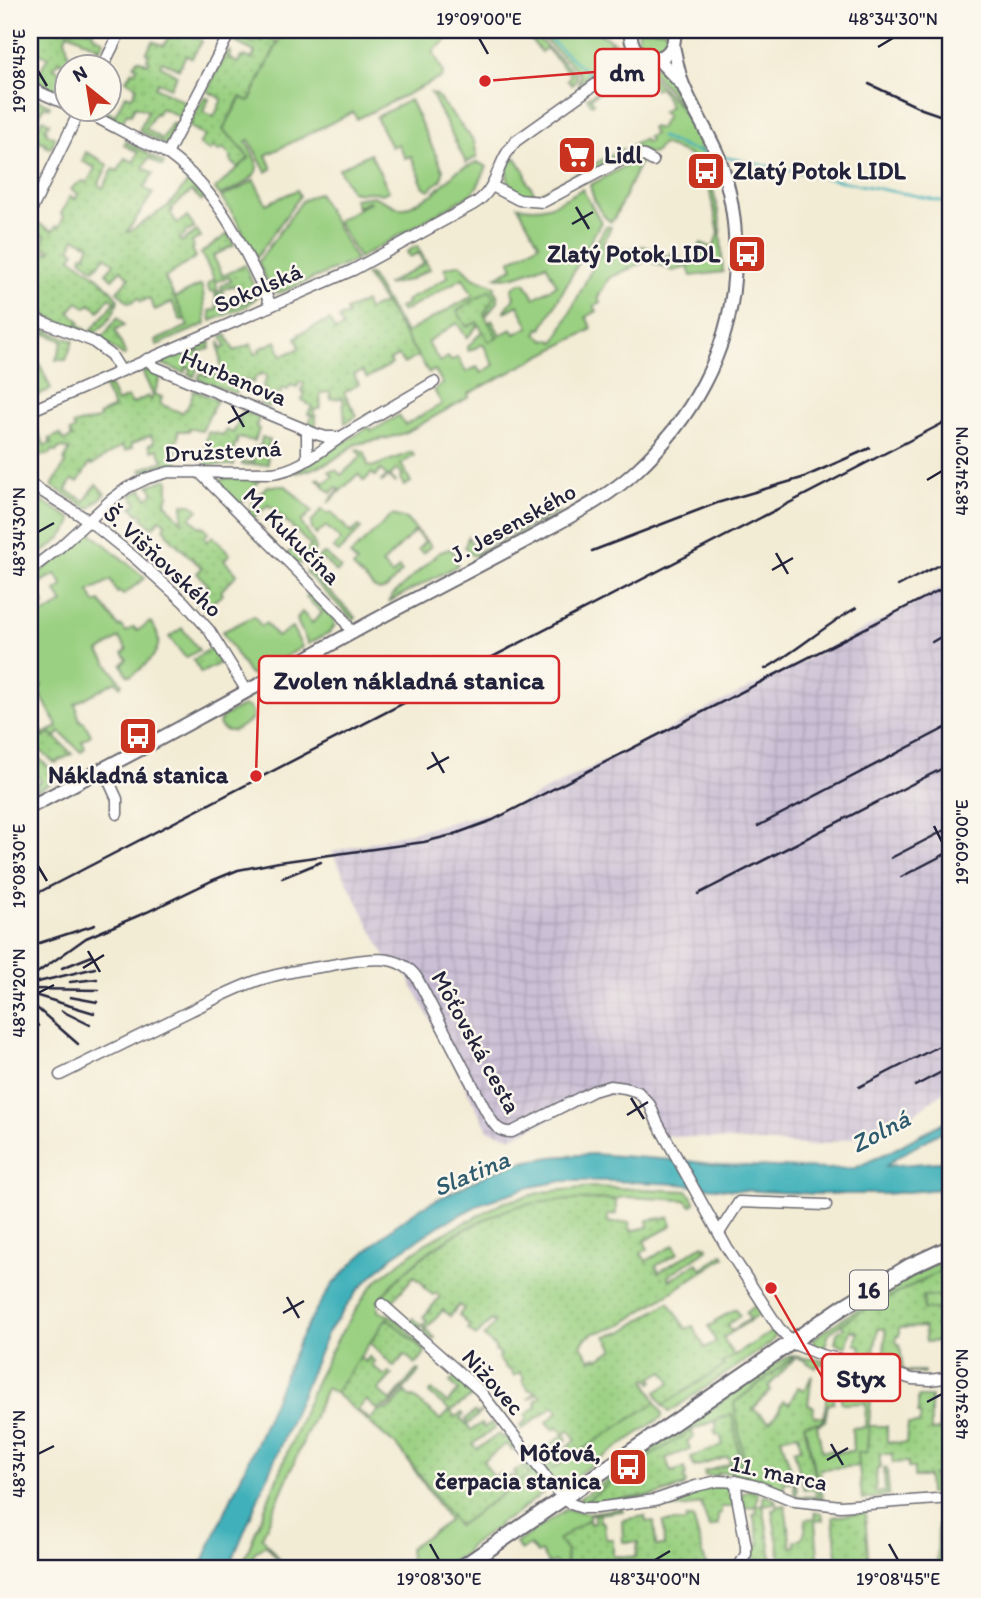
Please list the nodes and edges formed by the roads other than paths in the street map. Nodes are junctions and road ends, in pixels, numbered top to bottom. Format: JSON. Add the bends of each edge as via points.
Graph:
{"nodes":[{"id":1,"x":121,"y":30,"type":"edge"},
{"id":2,"x":231,"y":30,"type":"edge"},
{"id":3,"x":674,"y":30,"type":"edge"},
{"id":4,"x":632,"y":40,"type":"edge"},
{"id":5,"x":673,"y":46,"type":"junction"},
{"id":6,"x":110,"y":52,"type":"edge"},
{"id":7,"x":657,"y":58,"type":"junction"},
{"id":8,"x":682,"y":83,"type":"junction"},
{"id":9,"x":30,"y":88,"type":"edge"},
{"id":10,"x":52,"y":98,"type":"edge"},
{"id":11,"x":74,"y":122,"type":"edge"},
{"id":12,"x":105,"y":122,"type":"edge"},
{"id":13,"x":167,"y":154,"type":"junction"},
{"id":14,"x":653,"y":161,"type":"dead end"},
{"id":15,"x":492,"y":186,"type":"junction"},
{"id":16,"x":30,"y":213,"type":"edge"},
{"id":17,"x":271,"y":305,"type":"junction"},
{"id":18,"x":30,"y":317,"type":"edge"},
{"id":19,"x":147,"y":359,"type":"junction"},
{"id":20,"x":121,"y":371,"type":"junction"},
{"id":21,"x":434,"y":382,"type":"dead end"},
{"id":22,"x":30,"y":411,"type":"edge"},
{"id":23,"x":307,"y":430,"type":"junction"},
{"id":24,"x":342,"y":436,"type":"junction"},
{"id":25,"x":307,"y":460,"type":"junction"},
{"id":26,"x":199,"y":472,"type":"junction"},
{"id":27,"x":30,"y":484,"type":"edge"},
{"id":28,"x":88,"y":520,"type":"junction"},
{"id":29,"x":30,"y":570,"type":"edge"},
{"id":30,"x":352,"y":633,"type":"junction"},
{"id":31,"x":247,"y":691,"type":"junction"},
{"id":32,"x":103,"y":768,"type":"junction"},
{"id":33,"x":30,"y":807,"type":"edge"},
{"id":34,"x":117,"y":814,"type":"dead end"},
{"id":35,"x":60,"y":1075,"type":"dead end"},
{"id":36,"x":826,"y":1205,"type":"dead end"},
{"id":37,"x":719,"y":1233,"type":"junction"},
{"id":38,"x":951,"y":1247,"type":"edge"},
{"id":39,"x":382,"y":1304,"type":"dead end"},
{"id":40,"x":791,"y":1341,"type":"junction"},
{"id":41,"x":951,"y":1377,"type":"edge"},
{"id":42,"x":736,"y":1481,"type":"junction"},
{"id":43,"x":563,"y":1498,"type":"junction"},
{"id":44,"x":951,"y":1498,"type":"edge"},
{"id":45,"x":461,"y":1568,"type":"edge"},
{"id":46,"x":738,"y":1568,"type":"edge"}],
"edges":[{"from":1,"to":6,"type":"street"},
{"from":2,"to":13,"type":"street"},
{"from":3,"to":5,"type":"street","name":"J. Jesenského"},
{"from":4,"to":7,"type":"street","via":[[651,58]]},
{"from":4,"to":15,"type":"street","name":"Sokolská","via":[[622,66],[516,141],[505,154]]},
{"from":5,"to":7,"type":"street"},
{"from":5,"to":8,"type":"street","name":"J. Jesenského"},
{"from":7,"to":8,"type":"street","name":"J. Jesenského"},
{"from":8,"to":30,"type":"street","name":"J. Jesenského","via":[[720,161],[734,233],[733,294],[697,397],[638,470],[616,488]]},
{"from":9,"to":10,"type":"street"},
{"from":11,"to":16,"type":"street"},
{"from":12,"to":13,"type":"street"},
{"from":13,"to":17,"type":"street","via":[[215,200]]},
{"from":14,"to":15,"type":"street","via":[[631,155],[543,202],[519,200]]},
{"from":15,"to":17,"type":"street","name":"Sokolská","via":[[481,200],[384,255]]},
{"from":17,"to":19,"type":"street","name":"Sokolská"},
{"from":18,"to":20,"type":"street","via":[[92,341],[111,355]]},
{"from":19,"to":20,"type":"street","name":"Sokolská"},
{"from":19,"to":23,"type":"street","name":"Hurbanova","via":[[155,367]]},
{"from":20,"to":22,"type":"street","name":"Sokolská"},
{"from":21,"to":24,"type":"street","name":"Družstevná"},
{"from":23,"to":24,"type":"street","name":"Hurbanova","via":[[326,437]]},
{"from":23,"to":25,"type":"street","name":"Hurbanova"},
{"from":24,"to":25,"type":"street","name":"Družstevná"},
{"from":25,"to":26,"type":"street","name":"Družstevná","via":[[283,472]]},
{"from":26,"to":28,"type":"street","name":"Družstevná","via":[[169,472],[148,478],[117,495]]},
{"from":26,"to":30,"type":"street","name":"M. Kukučína","via":[[341,615]]},
{"from":27,"to":28,"type":"street","name":"Š. Višňovského"},
{"from":28,"to":29,"type":"street","name":"Družstevná"},
{"from":28,"to":31,"type":"street","name":"Š. Višňovského","via":[[198,616]]},
{"from":30,"to":31,"type":"street","name":"J. Jesenského"},
{"from":31,"to":32,"type":"street","name":"J. Jesenského"},
{"from":32,"to":33,"type":"street","name":"J. Jesenského"},
{"from":32,"to":34,"type":"street","via":[[117,799]]},
{"from":35,"to":37,"type":"street","name":"Môťovská cesta","via":[[259,980],[384,959],[402,964],[414,974],[495,1126],[512,1132],[607,1087],[635,1091],[646,1100]]},
{"from":36,"to":37,"type":"street","via":[[739,1202]]},
{"from":37,"to":40,"type":"street"},
{"from":38,"to":40,"type":"main road","number":"16","via":[[910,1265]]},
{"from":39,"to":43,"type":"street","name":"Nižovec","via":[[480,1391]]},
{"from":40,"to":41,"type":"street","via":[[821,1355],[912,1379]]},
{"from":40,"to":43,"type":"main road","number":"16"},
{"from":42,"to":43,"type":"street","name":"11. marca","via":[[706,1483],[655,1500],[596,1508],[583,1508]]},
{"from":42,"to":44,"type":"street","name":"11. marca","via":[[795,1501],[841,1506]]},
{"from":42,"to":46,"type":"street","via":[[746,1546]]},
{"from":43,"to":45,"type":"main road","number":"16"}]}
